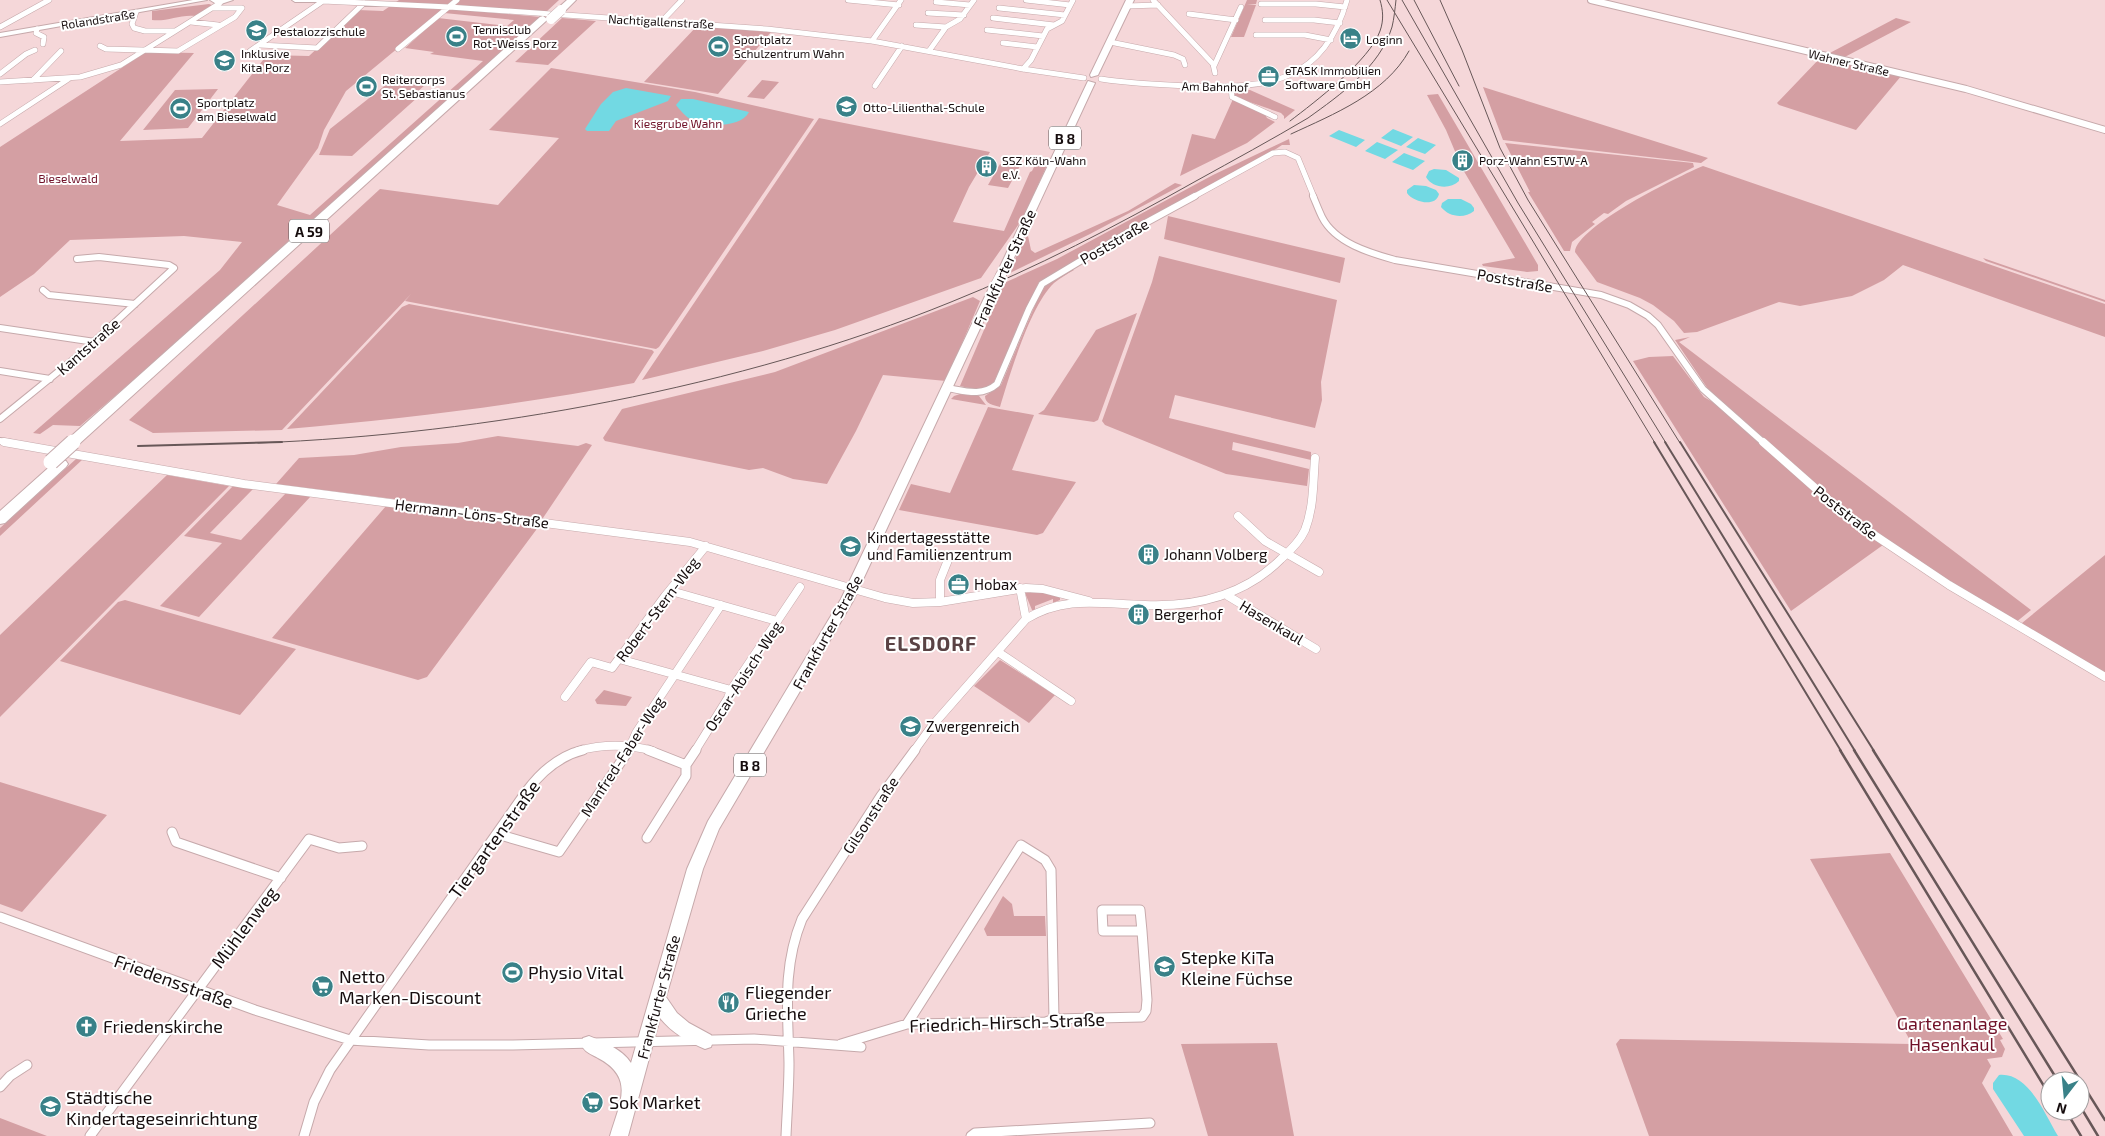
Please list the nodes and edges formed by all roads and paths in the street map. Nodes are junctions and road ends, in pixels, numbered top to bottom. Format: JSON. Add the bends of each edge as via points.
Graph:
{"nodes":[{"id":1,"x":49,"y":0,"type":"edge"},
{"id":2,"x":204,"y":0,"type":"edge"},
{"id":3,"x":230,"y":0,"type":"edge"},
{"id":4,"x":295,"y":0,"type":"edge"},
{"id":5,"x":323,"y":0,"type":"edge"},
{"id":6,"x":398,"y":0,"type":"edge"},
{"id":7,"x":457,"y":0,"type":"edge"},
{"id":8,"x":564,"y":0,"type":"edge"},
{"id":9,"x":572,"y":0,"type":"edge"},
{"id":10,"x":682,"y":0,"type":"edge"},
{"id":11,"x":848,"y":0,"type":"edge"},
{"id":12,"x":901,"y":0,"type":"edge"},
{"id":13,"x":974,"y":0,"type":"edge"},
{"id":14,"x":1026,"y":0,"type":"edge"},
{"id":15,"x":1153,"y":0,"type":"edge"},
{"id":16,"x":1346,"y":0,"type":"edge"},
{"id":17,"x":1591,"y":0,"type":"edge"},
{"id":18,"x":364,"y":2,"type":"junction"},
{"id":19,"x":936,"y":2,"type":"dead end"},
{"id":20,"x":1072,"y":2,"type":"edge"},
{"id":21,"x":215,"y":3,"type":"edge"},
{"id":22,"x":1129,"y":3,"type":"edge"},
{"id":23,"x":188,"y":4,"type":"junction"},
{"id":24,"x":393,"y":4,"type":"junction"},
{"id":25,"x":1261,"y":4,"type":"dead end"},
{"id":26,"x":898,"y":5,"type":"junction"},
{"id":27,"x":970,"y":5,"type":"junction"},
{"id":28,"x":1158,"y":5,"type":"junction"},
{"id":29,"x":449,"y":7,"type":"junction"},
{"id":30,"x":1241,"y":7,"type":"dead end"},
{"id":31,"x":1345,"y":7,"type":"junction"},
{"id":32,"x":999,"y":8,"type":"dead end"},
{"id":33,"x":136,"y":12,"type":"junction"},
{"id":34,"x":928,"y":13,"type":"dead end"},
{"id":35,"x":552,"y":14,"type":"junction"},
{"id":36,"x":1189,"y":14,"type":"dead end"},
{"id":37,"x":964,"y":15,"type":"junction"},
{"id":38,"x":1065,"y":15,"type":"junction"},
{"id":39,"x":993,"y":18,"type":"dead end"},
{"id":40,"x":1236,"y":20,"type":"junction"},
{"id":41,"x":1265,"y":20,"type":"dead end"},
{"id":42,"x":191,"y":22,"type":"junction"},
{"id":43,"x":661,"y":22,"type":"junction"},
{"id":44,"x":1340,"y":23,"type":"junction"},
{"id":45,"x":218,"y":25,"type":"junction"},
{"id":46,"x":916,"y":25,"type":"dead end"},
{"id":47,"x":1054,"y":26,"type":"junction"},
{"id":48,"x":0,"y":27,"type":"edge"},
{"id":49,"x":946,"y":27,"type":"junction"},
{"id":50,"x":37,"y":29,"type":"junction"},
{"id":51,"x":987,"y":30,"type":"dead end"},
{"id":52,"x":176,"y":31,"type":"junction"},
{"id":53,"x":0,"y":35,"type":"edge"},
{"id":54,"x":1256,"y":35,"type":"dead end"},
{"id":55,"x":1043,"y":36,"type":"junction"},
{"id":56,"x":1331,"y":40,"type":"junction"},
{"id":57,"x":872,"y":41,"type":"junction"},
{"id":58,"x":1110,"y":42,"type":"junction"},
{"id":59,"x":43,"y":44,"type":"dead end"},
{"id":60,"x":1003,"y":44,"type":"dead end"},
{"id":61,"x":259,"y":45,"type":"junction"},
{"id":62,"x":100,"y":46,"type":"dead end"},
{"id":63,"x":902,"y":46,"type":"junction"},
{"id":64,"x":1037,"y":47,"type":"junction"},
{"id":65,"x":398,"y":49,"type":"dead end"},
{"id":66,"x":35,"y":50,"type":"dead end"},
{"id":67,"x":146,"y":50,"type":"junction"},
{"id":68,"x":250,"y":50,"type":"dead end"},
{"id":69,"x":61,"y":51,"type":"dead end"},
{"id":70,"x":929,"y":51,"type":"junction"},
{"id":71,"x":1185,"y":65,"type":"dead end"},
{"id":72,"x":1214,"y":66,"type":"junction"},
{"id":73,"x":1023,"y":69,"type":"junction"},
{"id":74,"x":1215,"y":73,"type":"dead end"},
{"id":75,"x":0,"y":74,"type":"edge"},
{"id":76,"x":70,"y":78,"type":"junction"},
{"id":77,"x":1092,"y":79,"type":"junction"},
{"id":78,"x":33,"y":80,"type":"junction"},
{"id":79,"x":0,"y":82,"type":"edge"},
{"id":80,"x":875,"y":86,"type":"dead end"},
{"id":81,"x":1231,"y":88,"type":"junction"},
{"id":82,"x":1276,"y":117,"type":"dead end"},
{"id":83,"x":0,"y":124,"type":"edge"},
{"id":84,"x":2105,"y":130,"type":"edge"},
{"id":85,"x":77,"y":259,"type":"dead end"},
{"id":86,"x":43,"y":290,"type":"dead end"},
{"id":87,"x":135,"y":304,"type":"junction"},
{"id":88,"x":0,"y":328,"type":"edge"},
{"id":89,"x":95,"y":342,"type":"junction"},
{"id":90,"x":0,"y":371,"type":"edge"},
{"id":91,"x":50,"y":379,"type":"junction"},
{"id":92,"x":947,"y":388,"type":"junction"},
{"id":93,"x":0,"y":419,"type":"edge"},
{"id":94,"x":0,"y":440,"type":"edge"},
{"id":95,"x":1315,"y":458,"type":"dead end"},
{"id":96,"x":56,"y":463,"type":"junction"},
{"id":97,"x":0,"y":508,"type":"edge"},
{"id":98,"x":1238,"y":516,"type":"dead end"},
{"id":99,"x":0,"y":519,"type":"edge"},
{"id":100,"x":706,"y":546,"type":"junction"},
{"id":101,"x":950,"y":555,"type":"dead end"},
{"id":102,"x":1286,"y":555,"type":"junction"},
{"id":103,"x":1319,"y":572,"type":"dead end"},
{"id":104,"x":800,"y":587,"type":"dead end"},
{"id":105,"x":1020,"y":588,"type":"junction"},
{"id":106,"x":853,"y":589,"type":"junction"},
{"id":107,"x":671,"y":591,"type":"junction"},
{"id":108,"x":1228,"y":596,"type":"junction"},
{"id":109,"x":1089,"y":601,"type":"junction"},
{"id":110,"x":940,"y":602,"type":"junction"},
{"id":111,"x":721,"y":605,"type":"junction"},
{"id":112,"x":1026,"y":619,"type":"junction"},
{"id":113,"x":777,"y":622,"type":"junction"},
{"id":114,"x":1316,"y":649,"type":"dead end"},
{"id":115,"x":998,"y":652,"type":"junction"},
{"id":116,"x":619,"y":659,"type":"junction"},
{"id":117,"x":675,"y":675,"type":"junction"},
{"id":118,"x":2105,"y":677,"type":"edge"},
{"id":119,"x":730,"y":690,"type":"junction"},
{"id":120,"x":565,"y":697,"type":"dead end"},
{"id":121,"x":1070,"y":701,"type":"dead end"},
{"id":122,"x":631,"y":745,"type":"junction"},
{"id":123,"x":686,"y":765,"type":"junction"},
{"id":124,"x":172,"y":832,"type":"dead end"},
{"id":125,"x":497,"y":834,"type":"junction"},
{"id":126,"x":647,"y":838,"type":"dead end"},
{"id":127,"x":362,"y":846,"type":"dead end"},
{"id":128,"x":280,"y":878,"type":"junction"},
{"id":129,"x":0,"y":917,"type":"edge"},
{"id":130,"x":1142,"y":931,"type":"dead end"},
{"id":131,"x":198,"y":989,"type":"junction"},
{"id":132,"x":658,"y":998,"type":"junction"},
{"id":133,"x":1054,"y":1019,"type":"junction"},
{"id":134,"x":907,"y":1024,"type":"junction"},
{"id":135,"x":350,"y":1040,"type":"junction"},
{"id":136,"x":705,"y":1041,"type":"junction"},
{"id":137,"x":787,"y":1042,"type":"junction"},
{"id":138,"x":646,"y":1043,"type":"junction"},
{"id":139,"x":589,"y":1044,"type":"junction"},
{"id":140,"x":838,"y":1046,"type":"junction"},
{"id":141,"x":861,"y":1047,"type":"dead end"},
{"id":142,"x":27,"y":1065,"type":"dead end"},
{"id":143,"x":0,"y":1088,"type":"edge"},
{"id":144,"x":632,"y":1090,"type":"junction"},
{"id":145,"x":1150,"y":1123,"type":"dead end"},
{"id":146,"x":90,"y":1136,"type":"edge"},
{"id":147,"x":304,"y":1136,"type":"edge"},
{"id":148,"x":619,"y":1136,"type":"edge"},
{"id":149,"x":786,"y":1136,"type":"edge"},
{"id":150,"x":971,"y":1136,"type":"edge"}],
"edges":[{"from":1,"to":48,"type":"street"},
{"from":2,"to":23,"type":"main road","name":"Rolandstraße"},
{"from":3,"to":21,"type":"main road","name":"Rolandstraße"},
{"from":4,"to":5,"type":"main road","name":"Nachtigallenstraße"},
{"from":5,"to":18,"type":"street","name":"Nachtigallenstraße"},
{"from":5,"to":61,"type":"street"},
{"from":6,"to":24,"type":"street"},
{"from":7,"to":29,"type":"street"},
{"from":8,"to":35,"type":"highway","number":"A 59"},
{"from":9,"to":35,"type":"highway","number":"A 59"},
{"from":10,"to":43,"type":"street"},
{"from":11,"to":26,"type":"street"},
{"from":12,"to":26,"type":"street"},
{"from":13,"to":27,"type":"street"},
{"from":14,"to":20,"type":"street"},
{"from":15,"to":28,"type":"street"},
{"from":16,"to":31,"type":"street","name":"Am Bahnhof"},
{"from":17,"to":84,"type":"street","name":"Wahner Straße","via":[[1966,89]]},
{"from":18,"to":24,"type":"street","name":"Nachtigallenstraße"},
{"from":18,"to":61,"type":"street","via":[[317,48]]},
{"from":19,"to":27,"type":"street"},
{"from":20,"to":38,"type":"street"},
{"from":21,"to":23,"type":"main road","name":"Rolandstraße"},
{"from":21,"to":42,"type":"street"},
{"from":21,"to":45,"type":"street","via":[[242,8],[232,19]]},
{"from":22,"to":28,"type":"street"},
{"from":22,"to":58,"type":"main road","name":"Frankfurter Straße","number":"B 8"},
{"from":23,"to":33,"type":"main road","name":"Rolandstraße"},
{"from":24,"to":29,"type":"street","name":"Nachtigallenstraße"},
{"from":25,"to":31,"type":"street"},
{"from":26,"to":57,"type":"street"},
{"from":27,"to":37,"type":"street"},
{"from":28,"to":72,"type":"street"},
{"from":29,"to":43,"type":"street","name":"Nachtigallenstraße"},
{"from":29,"to":65,"type":"street"},
{"from":30,"to":40,"type":"street"},
{"from":31,"to":44,"type":"street","name":"Am Bahnhof"},
{"from":32,"to":38,"type":"street"},
{"from":33,"to":50,"type":"main road","name":"Rolandstraße"},
{"from":33,"to":52,"type":"street","via":[[134,28]]},
{"from":34,"to":37,"type":"street"},
{"from":35,"to":96,"type":"highway","number":"A 59"},
{"from":36,"to":40,"type":"street"},
{"from":37,"to":49,"type":"street"},
{"from":38,"to":47,"type":"street"},
{"from":39,"to":47,"type":"street"},
{"from":40,"to":72,"type":"street"},
{"from":41,"to":44,"type":"street"},
{"from":42,"to":45,"type":"street"},
{"from":42,"to":52,"type":"street"},
{"from":43,"to":57,"type":"street","name":"Nachtigallenstraße","via":[[767,29]]},
{"from":44,"to":56,"type":"street","name":"Am Bahnhof"},
{"from":45,"to":67,"type":"street","via":[[178,51]]},
{"from":46,"to":49,"type":"street"},
{"from":47,"to":55,"type":"street","via":[[1048,28]]},
{"from":49,"to":70,"type":"street"},
{"from":50,"to":53,"type":"main road","name":"Rolandstraße"},
{"from":50,"to":59,"type":"street","name":"Rolandstraße","via":[[36,33],[44,37]]},
{"from":51,"to":55,"type":"street"},
{"from":52,"to":67,"type":"street"},
{"from":54,"to":56,"type":"street","via":[[1305,35]]},
{"from":55,"to":64,"type":"street"},
{"from":56,"to":81,"type":"street","name":"Am Bahnhof","via":[[1314,58],[1287,78],[1261,86]]},
{"from":57,"to":63,"type":"street","name":"Nachtigallenstraße"},
{"from":58,"to":71,"type":"street","via":[[1174,56],[1183,59]]},
{"from":58,"to":77,"type":"main road","name":"Frankfurter Straße","number":"B 8"},
{"from":60,"to":64,"type":"street"},
{"from":61,"to":68,"type":"street"},
{"from":62,"to":67,"type":"street"},
{"from":63,"to":70,"type":"street","name":"Nachtigallenstraße"},
{"from":63,"to":80,"type":"street"},
{"from":64,"to":73,"type":"street"},
{"from":66,"to":75,"type":"street"},
{"from":67,"to":76,"type":"street","via":[[126,63],[95,74]]},
{"from":69,"to":78,"type":"street"},
{"from":70,"to":73,"type":"street","name":"Nachtigallenstraße"},
{"from":72,"to":74,"type":"street"},
{"from":73,"to":77,"type":"street","name":"Nachtigallenstraße"},
{"from":76,"to":78,"type":"street"},
{"from":76,"to":83,"type":"street"},
{"from":77,"to":81,"type":"street","name":"Am Bahnhof"},
{"from":77,"to":92,"type":"main road","name":"Frankfurter Straße","number":"B 8","bridge":true},
{"from":78,"to":79,"type":"street"},
{"from":81,"to":82,"type":"street","via":[[1232,97]]},
{"from":85,"to":87,"type":"street","name":"Kantstraße","via":[[87,257],[173,266]]},
{"from":86,"to":87,"type":"street","via":[[49,295]]},
{"from":87,"to":89,"type":"street","name":"Kantstraße"},
{"from":88,"to":89,"type":"street"},
{"from":89,"to":91,"type":"street","name":"Kantstraße"},
{"from":90,"to":91,"type":"street"},
{"from":91,"to":93,"type":"street","name":"Kantstraße"},
{"from":92,"to":106,"type":"main road","name":"Frankfurter Straße","number":"B 8"},
{"from":92,"to":118,"type":"street","name":"Poststraße","via":[[981,392],[997,384],[1037,291],[1051,277],[1272,153],[1285,152],[1298,158],[1329,226],[1351,244],[1368,252],[1395,260],[1601,295],[1639,310],[1658,325],[1703,388],[1849,518],[1949,585]]},
{"from":94,"to":100,"type":"street","name":"Hermann-Löns-Straße","via":[[239,483]]},
{"from":95,"to":102,"type":"street","name":"Gilsonstraße","via":[[1308,518],[1300,537]]},
{"from":96,"to":97,"type":"highway","number":"A 59"},
{"from":96,"to":99,"type":"highway","number":"A 59"},
{"from":98,"to":102,"type":"street"},
{"from":100,"to":106,"type":"street","name":"Hermann-Löns-Straße"},
{"from":100,"to":107,"type":"street","name":"Robert-Stern-Weg"},
{"from":101,"to":110,"type":"street","via":[[940,580]]},
{"from":102,"to":103,"type":"street"},
{"from":102,"to":108,"type":"street","name":"Gilsonstraße","via":[[1274,568]]},
{"from":104,"to":113,"type":"street","name":"Oscar-Abisch-Weg"},
{"from":105,"to":109,"type":"street","name":"Gilsonstraße","via":[[1043,589]]},
{"from":105,"to":110,"type":"street","name":"Hermann-Löns-Straße"},
{"from":105,"to":112,"type":"street"},
{"from":106,"to":110,"type":"street","name":"Hermann-Löns-Straße","via":[[900,601]]},
{"from":106,"to":132,"type":"main road","name":"Frankfurter Straße","number":"B 8","via":[[713,826],[693,876]]},
{"from":107,"to":111,"type":"street"},
{"from":107,"to":116,"type":"street","name":"Robert-Stern-Weg"},
{"from":108,"to":109,"type":"street","name":"Gilsonstraße","via":[[1180,605]]},
{"from":108,"to":114,"type":"street","name":"Hasenkaul"},
{"from":109,"to":112,"type":"street","name":"Gilsonstraße","via":[[1057,605]]},
{"from":111,"to":113,"type":"street"},
{"from":111,"to":117,"type":"street","name":"Manfred-Faber-Weg"},
{"from":112,"to":115,"type":"street","name":"Gilsonstraße"},
{"from":113,"to":119,"type":"street","name":"Oscar-Abisch-Weg"},
{"from":115,"to":121,"type":"street"},
{"from":115,"to":137,"type":"street","name":"Gilsonstraße","via":[[932,726],[881,796],[802,920],[788,964]]},
{"from":116,"to":117,"type":"street"},
{"from":116,"to":120,"type":"street","name":"Robert-Stern-Weg","via":[[612,668],[591,662]]},
{"from":117,"to":119,"type":"street"},
{"from":117,"to":122,"type":"street","name":"Manfred-Faber-Weg"},
{"from":119,"to":123,"type":"street","name":"Oscar-Abisch-Weg"},
{"from":122,"to":123,"type":"street","name":"Tiergartenstraße"},
{"from":122,"to":125,"type":"street","name":"Tiergartenstraße","via":[[592,746],[554,764],[528,789]]},
{"from":122,"to":125,"type":"street","name":"Manfred-Faber-Weg","via":[[559,852]]},
{"from":123,"to":126,"type":"street","via":[[686,776]]},
{"from":124,"to":128,"type":"street","via":[[176,842]]},
{"from":125,"to":135,"type":"street","name":"Tiergartenstraße"},
{"from":127,"to":128,"type":"street","name":"Mühlenweg","via":[[339,848],[309,839]]},
{"from":128,"to":131,"type":"street","name":"Mühlenweg"},
{"from":129,"to":131,"type":"street","name":"Friedensstraße"},
{"from":130,"to":133,"type":"street","name":"Friedrich-Hirsch-Straße","via":[[1146,1011],[1142,1016]]},
{"from":131,"to":135,"type":"street","name":"Friedensstraße"},
{"from":131,"to":146,"type":"street","name":"Mühlenweg"},
{"from":132,"to":136,"type":"main road","via":[[662,1008],[681,1030]]},
{"from":132,"to":138,"type":"main road","name":"Frankfurter Straße","number":"B 8"},
{"from":133,"to":134,"type":"street","name":"Friedrich-Hirsch-Straße","via":[[1046,1022]]},
{"from":133,"to":134,"type":"street","via":[[1051,870],[1045,860],[1021,845]]},
{"from":134,"to":140,"type":"street","name":"Friedrich-Hirsch-Straße"},
{"from":135,"to":139,"type":"street","name":"Friedensstraße","via":[[429,1045]]},
{"from":135,"to":147,"type":"street","via":[[317,1090]]},
{"from":136,"to":137,"type":"street","name":"Friedrich-Hirsch-Straße","via":[[754,1039]]},
{"from":136,"to":138,"type":"street","name":"Friedrich-Hirsch-Straße"},
{"from":137,"to":140,"type":"street","name":"Friedrich-Hirsch-Straße"},
{"from":137,"to":149,"type":"street","name":"Gilsonstraße"},
{"from":138,"to":139,"type":"street","name":"Friedensstraße"},
{"from":138,"to":144,"type":"main road","name":"Frankfurter Straße","number":"B 8"},
{"from":139,"to":144,"type":"main road","via":[[609,1053],[624,1065]]},
{"from":140,"to":141,"type":"street","name":"Friedrich-Hirsch-Straße"},
{"from":142,"to":143,"type":"street","via":[[10,1076]]},
{"from":144,"to":148,"type":"main road","name":"Frankfurter Straße","number":"B 8"},
{"from":145,"to":150,"type":"street","via":[[975,1133]]}]}
